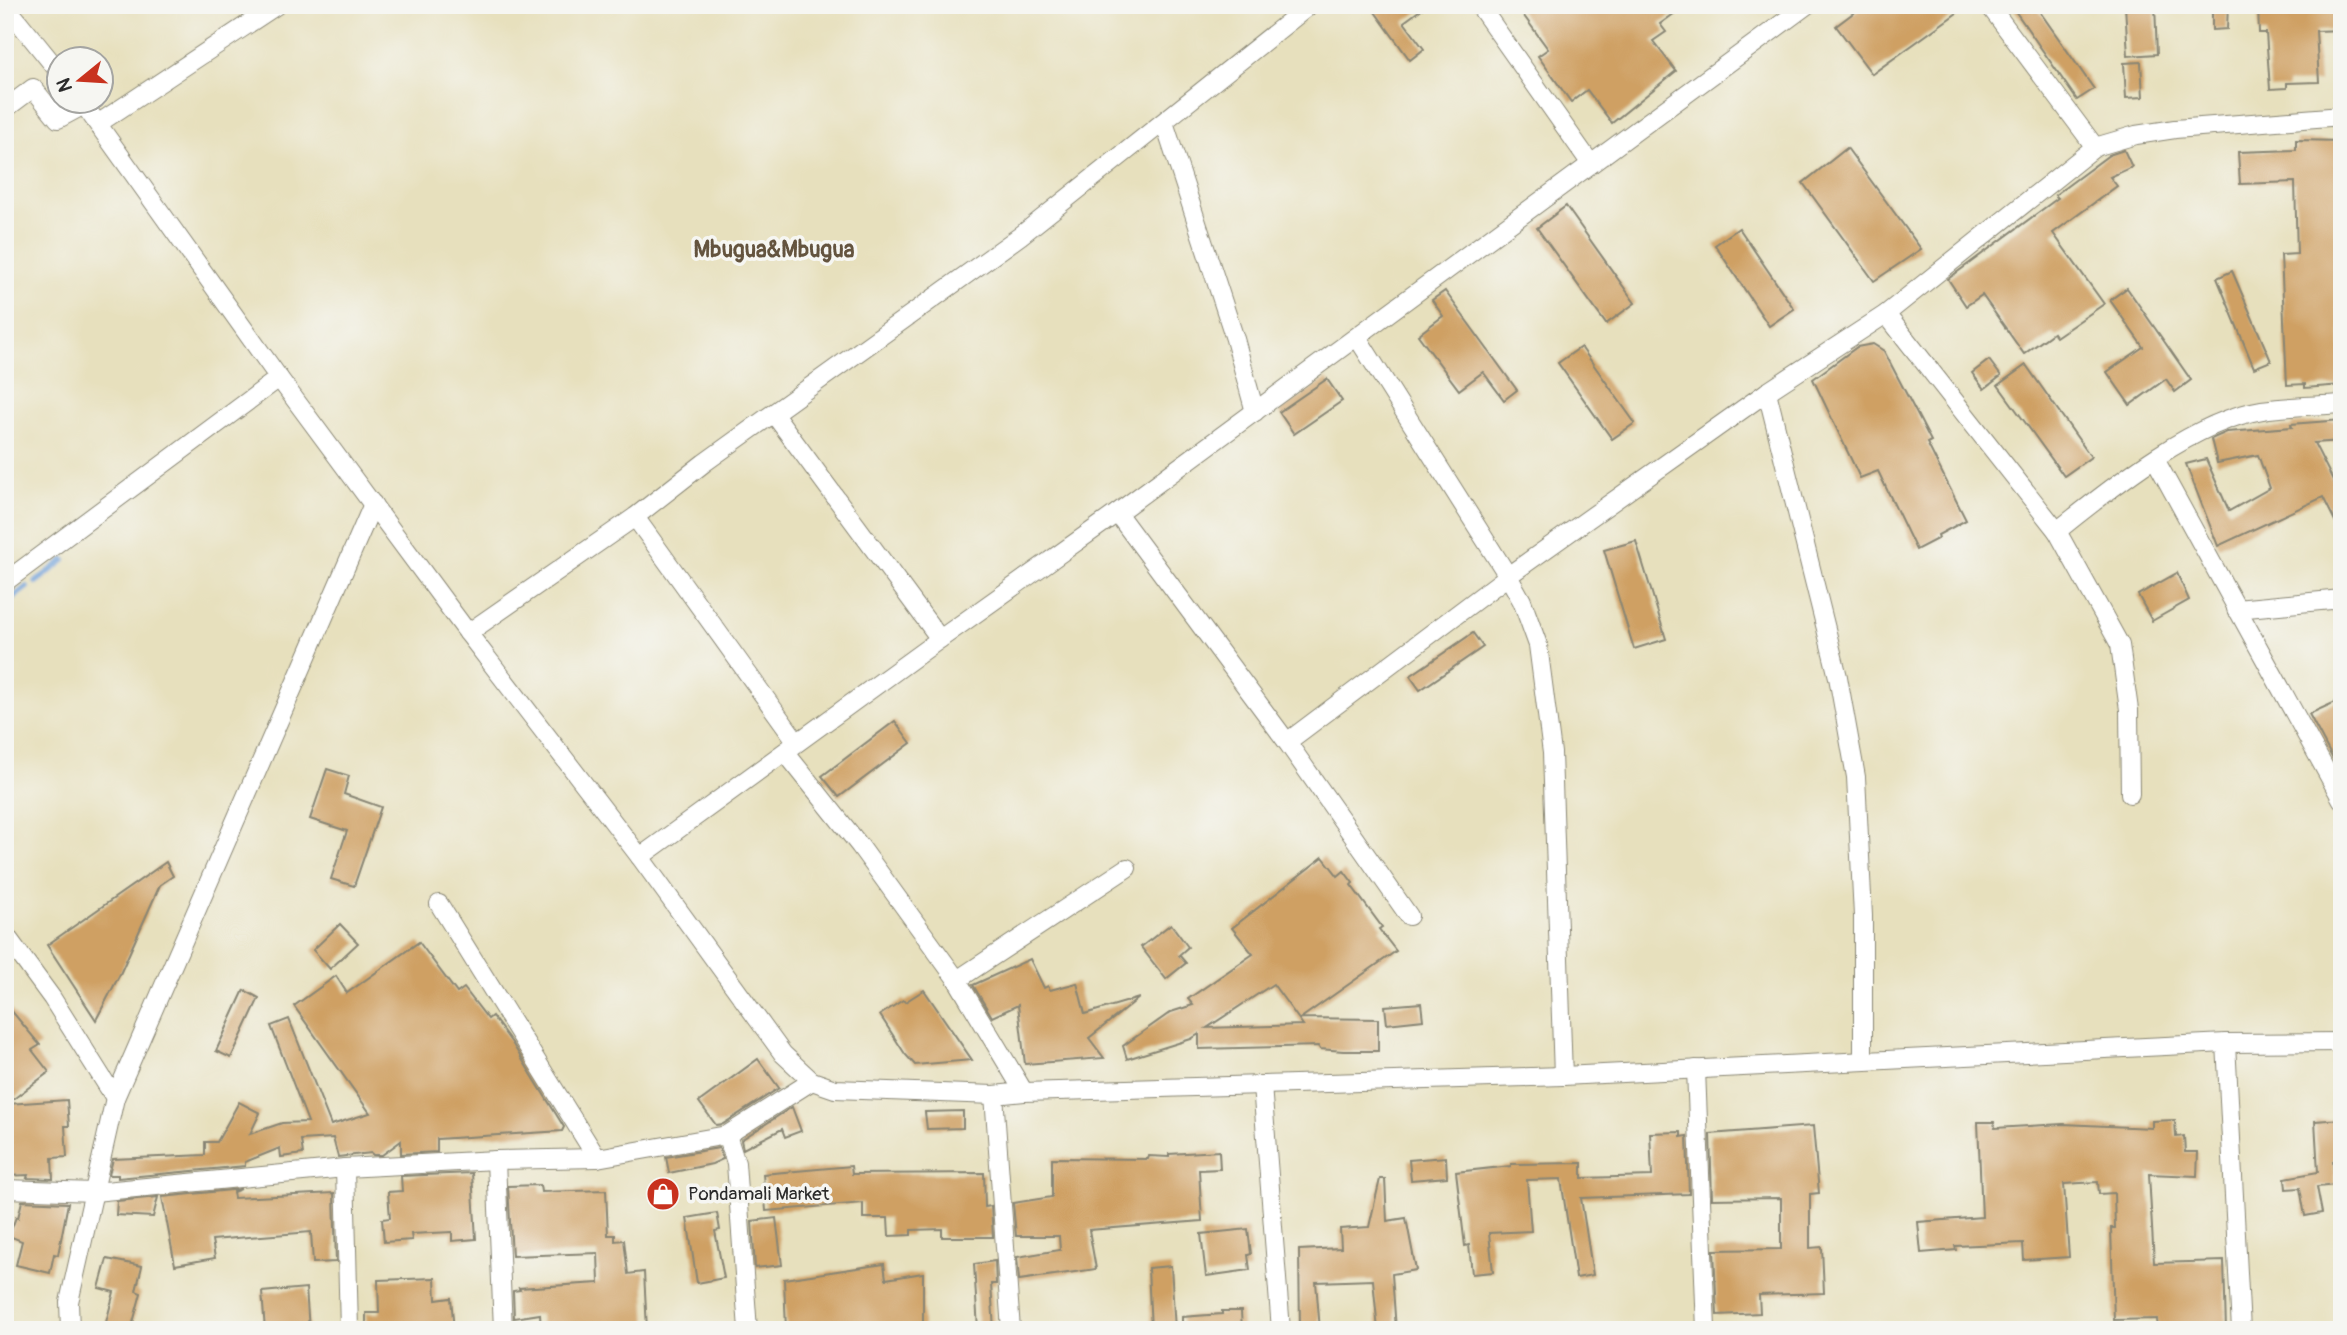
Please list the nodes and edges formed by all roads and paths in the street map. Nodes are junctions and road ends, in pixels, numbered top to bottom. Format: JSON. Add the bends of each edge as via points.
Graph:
{"nodes":[{"id":1,"x":5,"y":5,"type":"edge"},
{"id":2,"x":277,"y":5,"type":"edge"},
{"id":3,"x":1310,"y":5,"type":"edge"},
{"id":4,"x":1479,"y":5,"type":"edge"},
{"id":5,"x":1807,"y":5,"type":"edge"},
{"id":6,"x":1989,"y":5,"type":"edge"},
{"id":7,"x":46,"y":56,"type":"edge"},
{"id":8,"x":46,"y":104,"type":"edge"},
{"id":9,"x":5,"y":109,"type":"edge"},
{"id":10,"x":93,"y":116,"type":"edge"},
{"id":11,"x":2342,"y":116,"type":"edge"},
{"id":12,"x":1164,"y":122,"type":"junction"},
{"id":13,"x":99,"y":123,"type":"junction"},
{"id":14,"x":2095,"y":147,"type":"junction"},
{"id":15,"x":1591,"y":164,"type":"junction"},
{"id":16,"x":1886,"y":314,"type":"junction"},
{"id":17,"x":1357,"y":337,"type":"junction"},
{"id":18,"x":279,"y":378,"type":"junction"},
{"id":19,"x":1767,"y":392,"type":"junction"},
{"id":20,"x":2342,"y":404,"type":"edge"},
{"id":21,"x":1255,"y":412,"type":"junction"},
{"id":22,"x":774,"y":414,"type":"junction"},
{"id":23,"x":2155,"y":459,"type":"junction"},
{"id":24,"x":373,"y":504,"type":"junction"},
{"id":25,"x":1117,"y":513,"type":"junction"},
{"id":26,"x":635,"y":517,"type":"junction"},
{"id":27,"x":2057,"y":531,"type":"junction"},
{"id":28,"x":1508,"y":576,"type":"junction"},
{"id":29,"x":5,"y":582,"type":"edge"},
{"id":30,"x":2342,"y":599,"type":"edge"},
{"id":31,"x":2236,"y":609,"type":"junction"},
{"id":32,"x":468,"y":633,"type":"junction"},
{"id":33,"x":940,"y":639,"type":"junction"},
{"id":34,"x":1287,"y":742,"type":"junction"},
{"id":35,"x":791,"y":747,"type":"junction"},
{"id":36,"x":2130,"y":794,"type":"dead end"},
{"id":37,"x":2342,"y":800,"type":"edge"},
{"id":38,"x":640,"y":857,"type":"junction"},
{"id":39,"x":1127,"y":868,"type":"dead end"},
{"id":40,"x":439,"y":904,"type":"dead end"},
{"id":41,"x":1409,"y":916,"type":"dead end"},
{"id":42,"x":5,"y":934,"type":"edge"},
{"id":43,"x":957,"y":979,"type":"junction"},
{"id":44,"x":2342,"y":1042,"type":"edge"},
{"id":45,"x":2226,"y":1043,"type":"junction"},
{"id":46,"x":1863,"y":1060,"type":"junction"},
{"id":47,"x":1696,"y":1069,"type":"junction"},
{"id":48,"x":1563,"y":1076,"type":"junction"},
{"id":49,"x":813,"y":1081,"type":"junction"},
{"id":50,"x":1262,"y":1085,"type":"junction"},
{"id":51,"x":1024,"y":1092,"type":"junction"},
{"id":52,"x":994,"y":1095,"type":"junction"},
{"id":53,"x":115,"y":1098,"type":"junction"},
{"id":54,"x":727,"y":1135,"type":"junction"},
{"id":55,"x":597,"y":1158,"type":"junction"},
{"id":56,"x":496,"y":1160,"type":"junction"},
{"id":57,"x":345,"y":1167,"type":"junction"},
{"id":58,"x":5,"y":1189,"type":"edge"},
{"id":59,"x":94,"y":1192,"type":"junction"},
{"id":60,"x":69,"y":1301,"type":"junction"},
{"id":61,"x":62,"y":1330,"type":"edge"},
{"id":62,"x":70,"y":1330,"type":"edge"},
{"id":63,"x":349,"y":1330,"type":"edge"},
{"id":64,"x":503,"y":1330,"type":"edge"},
{"id":65,"x":748,"y":1330,"type":"edge"},
{"id":66,"x":1011,"y":1330,"type":"edge"},
{"id":67,"x":1281,"y":1330,"type":"edge"},
{"id":68,"x":1706,"y":1330,"type":"edge"},
{"id":69,"x":2241,"y":1330,"type":"edge"}],
"edges":[{"from":1,"to":7,"type":"street"},
{"from":2,"to":13,"type":"street"},
{"from":3,"to":12,"type":"street"},
{"from":4,"to":15,"type":"street"},
{"from":5,"to":15,"type":"street"},
{"from":6,"to":14,"type":"street"},
{"from":8,"to":9,"type":"street","via":[[33,88]]},
{"from":10,"to":13,"type":"street"},
{"from":11,"to":14,"type":"street","via":[[2175,129]]},
{"from":12,"to":21,"type":"street"},
{"from":12,"to":22,"type":"street","via":[[1020,236]]},
{"from":13,"to":18,"type":"street"},
{"from":14,"to":16,"type":"street"},
{"from":15,"to":17,"type":"street"},
{"from":16,"to":19,"type":"street"},
{"from":16,"to":27,"type":"street"},
{"from":17,"to":21,"type":"street"},
{"from":17,"to":28,"type":"street"},
{"from":18,"to":24,"type":"street"},
{"from":18,"to":29,"type":"street"},
{"from":19,"to":28,"type":"street"},
{"from":19,"to":46,"type":"street","via":[[1838,677],[1856,777],[1863,916]]},
{"from":20,"to":23,"type":"street","via":[[2260,410],[2217,423]]},
{"from":21,"to":25,"type":"street"},
{"from":22,"to":26,"type":"street"},
{"from":22,"to":33,"type":"street"},
{"from":23,"to":27,"type":"street"},
{"from":23,"to":31,"type":"street"},
{"from":24,"to":32,"type":"street"},
{"from":24,"to":53,"type":"street"},
{"from":25,"to":33,"type":"street"},
{"from":25,"to":34,"type":"street"},
{"from":26,"to":32,"type":"street"},
{"from":26,"to":35,"type":"street"},
{"from":27,"to":36,"type":"street","via":[[2120,645],[2129,710]]},
{"from":28,"to":34,"type":"street"},
{"from":28,"to":48,"type":"street","via":[[1538,645],[1552,753]]},
{"from":30,"to":31,"type":"street"},
{"from":31,"to":37,"type":"street"},
{"from":32,"to":38,"type":"street"},
{"from":33,"to":35,"type":"street"},
{"from":34,"to":41,"type":"street"},
{"from":35,"to":38,"type":"street"},
{"from":35,"to":43,"type":"street"},
{"from":38,"to":49,"type":"street","via":[[783,1054]]},
{"from":39,"to":43,"type":"street"},
{"from":40,"to":55,"type":"street"},
{"from":42,"to":53,"type":"street"},
{"from":43,"to":51,"type":"street"},
{"from":44,"to":45,"type":"street"},
{"from":45,"to":46,"type":"street"},
{"from":45,"to":69,"type":"street"},
{"from":46,"to":47,"type":"street"},
{"from":47,"to":48,"type":"street"},
{"from":47,"to":68,"type":"street"},
{"from":48,"to":50,"type":"street"},
{"from":49,"to":52,"type":"street","via":[[835,1089]]},
{"from":49,"to":54,"type":"street"},
{"from":50,"to":51,"type":"street"},
{"from":50,"to":67,"type":"street"},
{"from":51,"to":52,"type":"street"},
{"from":52,"to":66,"type":"street"},
{"from":53,"to":59,"type":"street"},
{"from":54,"to":55,"type":"street"},
{"from":54,"to":65,"type":"street","via":[[736,1163]]},
{"from":55,"to":56,"type":"street"},
{"from":56,"to":57,"type":"street"},
{"from":56,"to":64,"type":"street"},
{"from":57,"to":59,"type":"street"},
{"from":57,"to":63,"type":"street"},
{"from":58,"to":59,"type":"street"},
{"from":59,"to":60,"type":"street"},
{"from":60,"to":61,"type":"street"},
{"from":60,"to":62,"type":"street"}]}
